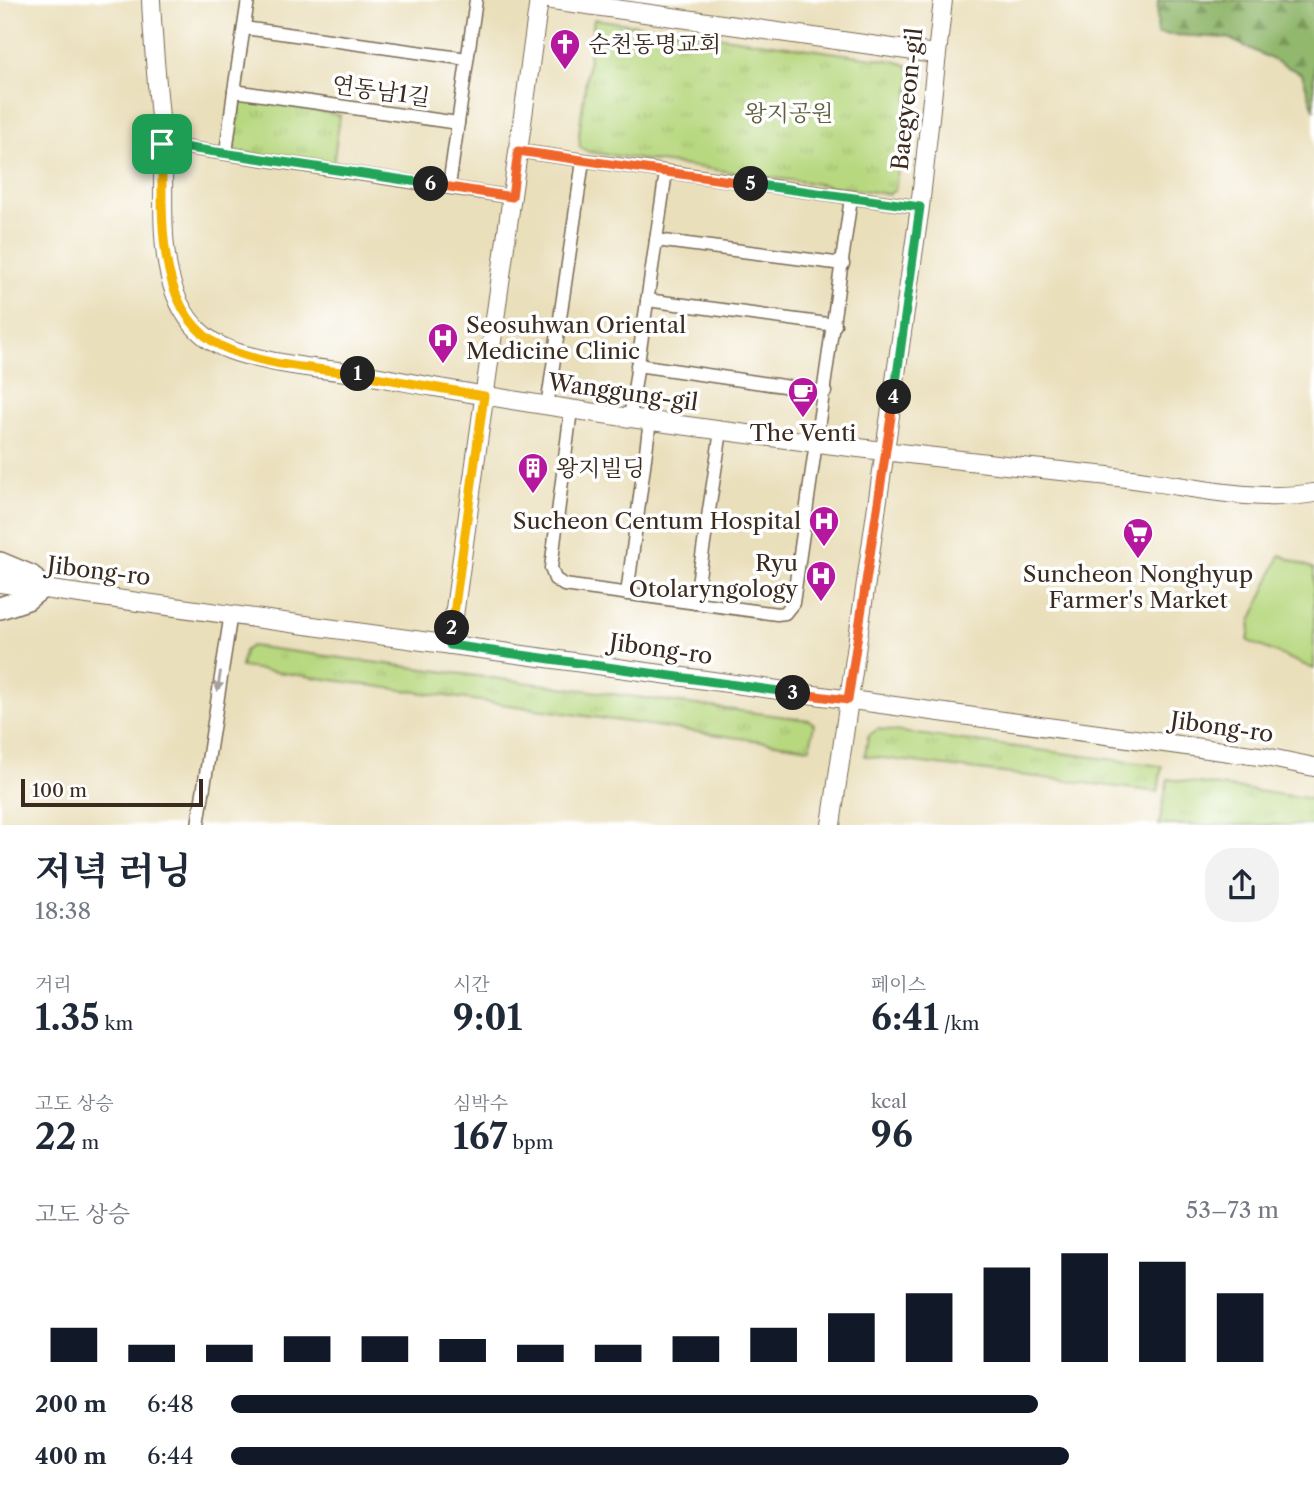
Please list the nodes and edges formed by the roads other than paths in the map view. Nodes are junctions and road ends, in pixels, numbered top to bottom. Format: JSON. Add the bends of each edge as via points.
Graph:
{"nodes":[{"id":1,"x":151,"y":0,"type":"edge"},
{"id":2,"x":248,"y":0,"type":"edge"},
{"id":3,"x":476,"y":0,"type":"edge"},
{"id":4,"x":539,"y":0,"type":"edge"},
{"id":5,"x":552,"y":0,"type":"edge"},
{"id":6,"x":943,"y":0,"type":"edge"},
{"id":7,"x":244,"y":28,"type":"junction"},
{"id":8,"x":935,"y":54,"type":"junction"},
{"id":9,"x":467,"y":59,"type":"junction"},
{"id":10,"x":234,"y":91,"type":"junction"},
{"id":11,"x":458,"y":124,"type":"junction"},
{"id":12,"x":162,"y":144,"type":"junction"},
{"id":13,"x":518,"y":151,"type":"junction"},
{"id":14,"x":226,"y":153,"type":"junction"},
{"id":15,"x":583,"y":161,"type":"junction"},
{"id":16,"x":666,"y":172,"type":"junction"},
{"id":17,"x":449,"y":186,"type":"junction"},
{"id":18,"x":512,"y":197,"type":"junction"},
{"id":19,"x":851,"y":198,"type":"junction"},
{"id":20,"x":920,"y":207,"type":"junction"},
{"id":21,"x":656,"y":240,"type":"junction"},
{"id":22,"x":843,"y":264,"type":"junction"},
{"id":23,"x":647,"y":300,"type":"junction"},
{"id":24,"x":835,"y":325,"type":"junction"},
{"id":25,"x":638,"y":365,"type":"junction"},
{"id":26,"x":825,"y":392,"type":"junction"},
{"id":27,"x":484,"y":396,"type":"junction"},
{"id":28,"x":547,"y":407,"type":"junction"},
{"id":29,"x":571,"y":410,"type":"junction"},
{"id":30,"x":630,"y":418,"type":"junction"},
{"id":31,"x":650,"y":421,"type":"junction"},
{"id":32,"x":721,"y":431,"type":"junction"},
{"id":33,"x":817,"y":442,"type":"junction"},
{"id":34,"x":886,"y":452,"type":"junction"},
{"id":35,"x":1314,"y":493,"type":"edge"},
{"id":36,"x":0,"y":563,"type":"edge"},
{"id":37,"x":0,"y":583,"type":"edge"},
{"id":38,"x":41,"y":588,"type":"junction"},
{"id":39,"x":627,"y":594,"type":"junction"},
{"id":40,"x":695,"y":603,"type":"junction"},
{"id":41,"x":0,"y":608,"type":"edge"},
{"id":42,"x":231,"y":613,"type":"junction"},
{"id":43,"x":450,"y":645,"type":"junction"},
{"id":44,"x":848,"y":700,"type":"junction"},
{"id":45,"x":1314,"y":767,"type":"edge"},
{"id":46,"x":198,"y":825,"type":"edge"},
{"id":47,"x":831,"y":825,"type":"edge"}],
"edges":[{"from":1,"to":12,"type":"street","name":"Wanggung-gil"},
{"from":2,"to":7,"type":"street"},
{"from":3,"to":9,"type":"street","name":"연동남1길"},
{"from":4,"to":13,"type":"street"},
{"from":5,"to":8,"type":"street"},
{"from":6,"to":8,"type":"street","name":"Baegyeon-gil"},
{"from":7,"to":9,"type":"street","name":"연동남1길"},
{"from":7,"to":10,"type":"street"},
{"from":8,"to":20,"type":"street","name":"Baegyeon-gil"},
{"from":9,"to":11,"type":"street","name":"연동남1길"},
{"from":10,"to":11,"type":"street","name":"연동남1길"},
{"from":10,"to":14,"type":"street"},
{"from":11,"to":17,"type":"street"},
{"from":12,"to":14,"type":"street"},
{"from":12,"to":27,"type":"street","name":"Wanggung-gil","via":[[168,265],[180,303],[198,331],[225,348],[271,361]]},
{"from":13,"to":15,"type":"street"},
{"from":13,"to":18,"type":"street"},
{"from":14,"to":17,"type":"street"},
{"from":15,"to":16,"type":"street"},
{"from":15,"to":28,"type":"street"},
{"from":16,"to":19,"type":"street"},
{"from":16,"to":21,"type":"street"},
{"from":17,"to":18,"type":"street"},
{"from":18,"to":27,"type":"street"},
{"from":19,"to":20,"type":"street"},
{"from":19,"to":22,"type":"street"},
{"from":20,"to":34,"type":"street","name":"Baegyeon-gil"},
{"from":21,"to":22,"type":"street"},
{"from":21,"to":23,"type":"street"},
{"from":22,"to":24,"type":"street"},
{"from":23,"to":24,"type":"street"},
{"from":23,"to":25,"type":"street"},
{"from":24,"to":26,"type":"street"},
{"from":25,"to":26,"type":"street"},
{"from":25,"to":30,"type":"street"},
{"from":26,"to":33,"type":"street"},
{"from":27,"to":28,"type":"street","name":"Wanggung-gil"},
{"from":27,"to":43,"type":"street"},
{"from":28,"to":29,"type":"street","name":"Wanggung-gil"},
{"from":29,"to":30,"type":"street","name":"Wanggung-gil"},
{"from":29,"to":39,"type":"street","via":[[552,574],[564,585]]},
{"from":30,"to":31,"type":"street","name":"Wanggung-gil"},
{"from":31,"to":32,"type":"street","name":"Wanggung-gil"},
{"from":31,"to":39,"type":"street"},
{"from":32,"to":33,"type":"street","name":"Wanggung-gil"},
{"from":32,"to":40,"type":"street"},
{"from":33,"to":34,"type":"street","name":"Wanggung-gil"},
{"from":33,"to":40,"type":"street","via":[[791,608],[780,614]]},
{"from":34,"to":35,"type":"street","via":[[1247,495]]},
{"from":34,"to":44,"type":"street","name":"Baegyeon-gil"},
{"from":36,"to":38,"type":"main road","via":[[31,576]]},
{"from":37,"to":38,"type":"street","name":"Jibong-ro"},
{"from":38,"to":41,"type":"main road","via":[[27,599]]},
{"from":38,"to":42,"type":"street","name":"Jibong-ro"},
{"from":39,"to":40,"type":"street"},
{"from":42,"to":43,"type":"street","name":"Jibong-ro"},
{"from":42,"to":46,"type":"street","one_way":true},
{"from":43,"to":44,"type":"street","name":"Jibong-ro"},
{"from":44,"to":45,"type":"street","name":"Jibong-ro"},
{"from":44,"to":47,"type":"street","name":"Baegyeon-gil"}]}
